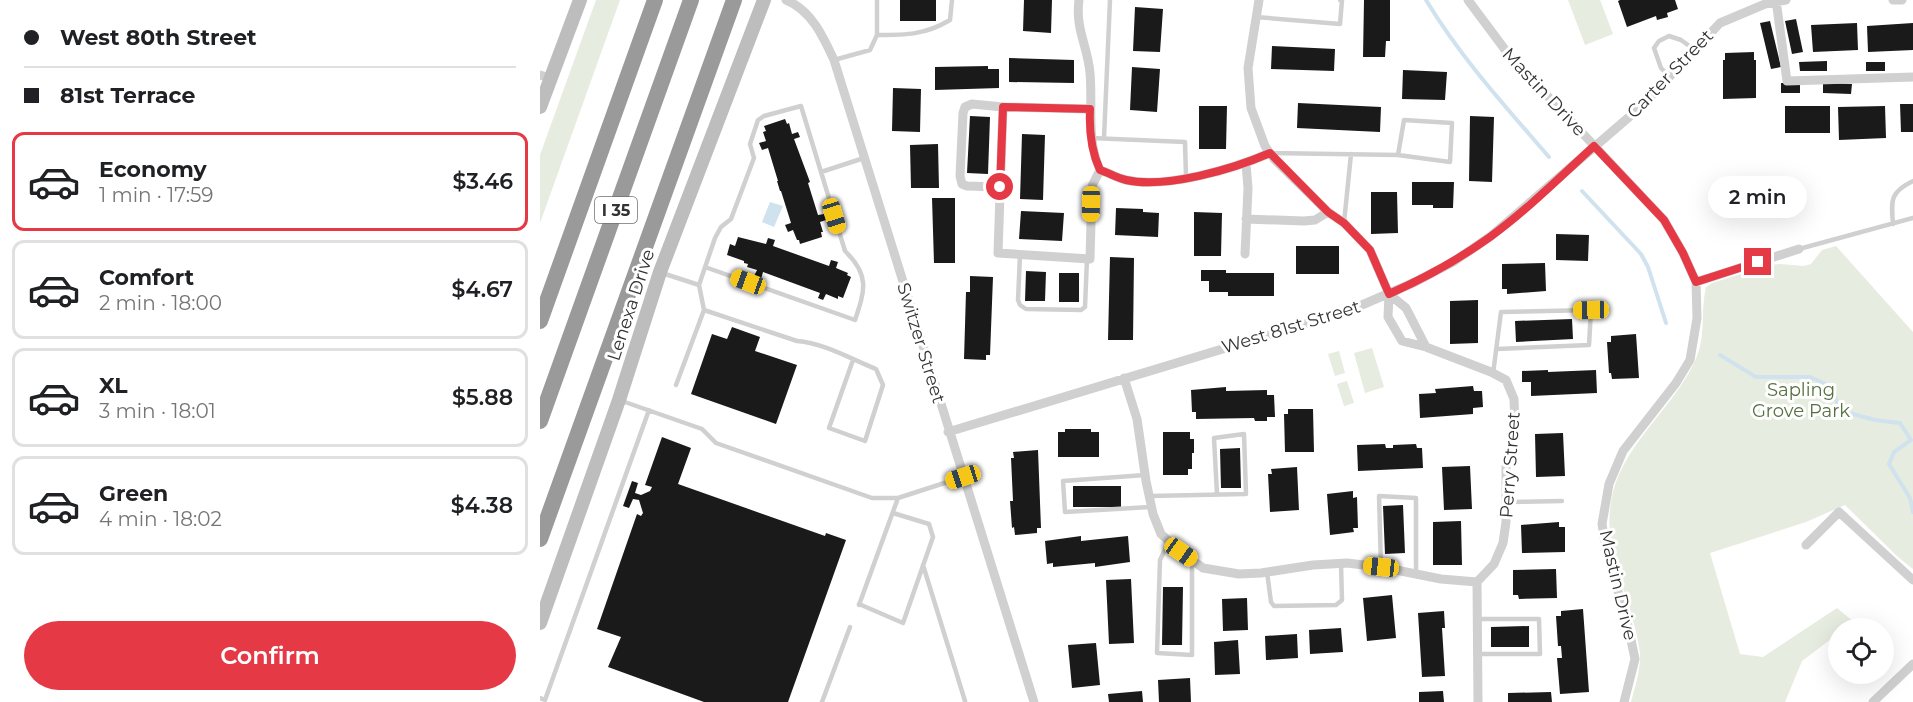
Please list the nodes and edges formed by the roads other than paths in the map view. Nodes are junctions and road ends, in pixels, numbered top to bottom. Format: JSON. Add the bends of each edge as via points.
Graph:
{"nodes":[{"id":1,"x":580,"y":0,"type":"edge"},
{"id":2,"x":655,"y":0,"type":"edge"},
{"id":3,"x":691,"y":0,"type":"edge"},
{"id":4,"x":734,"y":0,"type":"edge"},
{"id":5,"x":764,"y":0,"type":"edge"},
{"id":6,"x":786,"y":0,"type":"edge"},
{"id":7,"x":878,"y":0,"type":"edge"},
{"id":8,"x":952,"y":0,"type":"edge"},
{"id":9,"x":1079,"y":0,"type":"edge"},
{"id":10,"x":1110,"y":0,"type":"edge"},
{"id":11,"x":1259,"y":0,"type":"edge"},
{"id":12,"x":1340,"y":0,"type":"edge"},
{"id":13,"x":1468,"y":0,"type":"edge"},
{"id":14,"x":1893,"y":0,"type":"edge"},
{"id":15,"x":1902,"y":0,"type":"edge"},
{"id":16,"x":1779,"y":1,"type":"edge"},
{"id":17,"x":1256,"y":17,"type":"junction"},
{"id":18,"x":877,"y":35,"type":"junction"},
{"id":19,"x":1695,"y":50,"type":"junction"},
{"id":20,"x":834,"y":60,"type":"junction"},
{"id":21,"x":545,"y":76,"type":"edge"},
{"id":22,"x":1670,"y":77,"type":"junction"},
{"id":23,"x":1913,"y":77,"type":"edge"},
{"id":24,"x":541,"y":101,"type":"edge"},
{"id":25,"x":1003,"y":107,"type":"junction"},
{"id":26,"x":1090,"y":109,"type":"junction"},
{"id":27,"x":1091,"y":138,"type":"junction"},
{"id":28,"x":1104,"y":138,"type":"junction"},
{"id":29,"x":1594,"y":146,"type":"junction"},
{"id":30,"x":1270,"y":153,"type":"junction"},
{"id":31,"x":1351,"y":154,"type":"junction"},
{"id":32,"x":1398,"y":155,"type":"junction"},
{"id":33,"x":865,"y":158,"type":"junction"},
{"id":34,"x":1245,"y":164,"type":"junction"},
{"id":35,"x":1100,"y":170,"type":"junction"},
{"id":36,"x":821,"y":172,"type":"junction"},
{"id":37,"x":1186,"y":177,"type":"junction"},
{"id":38,"x":1913,"y":181,"type":"edge"},
{"id":39,"x":1000,"y":187,"type":"junction"},
{"id":40,"x":1328,"y":212,"type":"junction"},
{"id":41,"x":1913,"y":218,"type":"edge"},
{"id":42,"x":1246,"y":219,"type":"junction"},
{"id":43,"x":1344,"y":223,"type":"junction"},
{"id":44,"x":1893,"y":224,"type":"junction"},
{"id":45,"x":1799,"y":249,"type":"joint"},
{"id":46,"x":1245,"y":254,"type":"dead end"},
{"id":47,"x":1020,"y":255,"type":"junction"},
{"id":48,"x":1087,"y":259,"type":"junction"},
{"id":49,"x":705,"y":267,"type":"junction"},
{"id":50,"x":660,"y":272,"type":"junction"},
{"id":51,"x":1696,"y":282,"type":"junction"},
{"id":52,"x":699,"y":285,"type":"junction"},
{"id":53,"x":1389,"y":294,"type":"junction"},
{"id":54,"x":704,"y":310,"type":"junction"},
{"id":55,"x":540,"y":321,"type":"edge"},
{"id":56,"x":1426,"y":347,"type":"junction"},
{"id":57,"x":1497,"y":348,"type":"junction"},
{"id":58,"x":853,"y":360,"type":"junction"},
{"id":59,"x":1493,"y":374,"type":"junction"},
{"id":60,"x":1124,"y":378,"type":"junction"},
{"id":61,"x":676,"y":385,"type":"dead end"},
{"id":62,"x":619,"y":400,"type":"junction"},
{"id":63,"x":649,"y":410,"type":"junction"},
{"id":64,"x":540,"y":421,"type":"edge"},
{"id":65,"x":948,"y":432,"type":"junction"},
{"id":66,"x":1145,"y":475,"type":"junction"},
{"id":67,"x":963,"y":477,"type":"junction"},
{"id":68,"x":1217,"y":494,"type":"junction"},
{"id":69,"x":1150,"y":496,"type":"junction"},
{"id":70,"x":898,"y":498,"type":"junction"},
{"id":71,"x":1562,"y":501,"type":"dead end"},
{"id":72,"x":1506,"y":502,"type":"junction"},
{"id":73,"x":1150,"y":507,"type":"junction"},
{"id":74,"x":892,"y":513,"type":"junction"},
{"id":75,"x":540,"y":539,"type":"edge"},
{"id":76,"x":1169,"y":541,"type":"junction"},
{"id":77,"x":1806,"y":545,"type":"dead end"},
{"id":78,"x":1192,"y":560,"type":"junction"},
{"id":79,"x":1341,"y":564,"type":"junction"},
{"id":80,"x":923,"y":565,"type":"junction"},
{"id":81,"x":1381,"y":567,"type":"junction"},
{"id":82,"x":1267,"y":572,"type":"junction"},
{"id":83,"x":1416,"y":574,"type":"junction"},
{"id":84,"x":1913,"y":580,"type":"edge"},
{"id":85,"x":1477,"y":582,"type":"junction"},
{"id":86,"x":1477,"y":619,"type":"junction"},
{"id":87,"x":540,"y":623,"type":"edge"},
{"id":88,"x":850,"y":627,"type":"dead end"},
{"id":89,"x":1478,"y":654,"type":"junction"},
{"id":90,"x":1913,"y":664,"type":"edge"},
{"id":91,"x":544,"y":700,"type":"edge"},
{"id":92,"x":965,"y":700,"type":"edge"},
{"id":93,"x":822,"y":702,"type":"edge"},
{"id":94,"x":1034,"y":702,"type":"edge"},
{"id":95,"x":1478,"y":702,"type":"edge"},
{"id":96,"x":1624,"y":702,"type":"edge"},
{"id":97,"x":1872,"y":702,"type":"edge"}],
"edges":[{"from":1,"to":21,"type":"street"},
{"from":2,"to":55,"type":"highway","number":"I 35"},
{"from":3,"to":64,"type":"highway","number":"I 35"},
{"from":4,"to":75,"type":"highway"},
{"from":5,"to":50,"type":"street","name":"Lenexa Drive"},
{"from":6,"to":20,"type":"street","name":"Switzer Street","via":[[797,5],[814,23]]},
{"from":7,"to":18,"type":"lane"},
{"from":8,"to":18,"type":"lane","via":[[950,20],[936,28],[912,35]]},
{"from":9,"to":26,"type":"street","via":[[1077,14],[1090,71]]},
{"from":10,"to":28,"type":"lane"},
{"from":11,"to":17,"type":"street","name":"Perry Street"},
{"from":12,"to":17,"type":"lane","via":[[1340,24]]},
{"from":13,"to":29,"type":"street","name":"Mastin Drive","via":[[1509,55]]},
{"from":14,"to":15,"type":"street"},
{"from":16,"to":19,"type":"street","name":"Carter Street","via":[[1720,23]]},
{"from":16,"to":23,"type":"street","via":[[1787,81]]},
{"from":17,"to":30,"type":"street","name":"Perry Street","via":[[1248,68],[1251,108]]},
{"from":18,"to":20,"type":"lane","via":[[870,50]]},
{"from":19,"to":22,"type":"street","name":"Carter Street"},
{"from":19,"to":22,"type":"lane","via":[[1669,36],[1659,40],[1654,48],[1661,68]]},
{"from":20,"to":33,"type":"street","name":"Switzer Street"},
{"from":21,"to":24,"type":"street"},
{"from":22,"to":29,"type":"street","name":"Carter Street"},
{"from":25,"to":26,"type":"street"},
{"from":25,"to":39,"type":"street"},
{"from":25,"to":39,"type":"street","via":[[965,107],[960,176],[967,186]]},
{"from":26,"to":27,"type":"street"},
{"from":27,"to":28,"type":"lane"},
{"from":27,"to":35,"type":"street"},
{"from":28,"to":37,"type":"lane","via":[[1185,142]]},
{"from":29,"to":51,"type":"street","name":"Mastin Drive","via":[[1664,220]]},
{"from":29,"to":53,"type":"street","name":"West 81st Street","via":[[1491,236],[1453,262]]},
{"from":30,"to":31,"type":"lane"},
{"from":30,"to":34,"type":"street"},
{"from":30,"to":40,"type":"street","name":"Perry Street"},
{"from":31,"to":32,"type":"lane"},
{"from":31,"to":43,"type":"lane"},
{"from":32,"to":32,"type":"lane","via":[[1404,120],[1452,123],[1450,162]]},
{"from":33,"to":36,"type":"lane"},
{"from":33,"to":65,"type":"street","name":"Switzer Street"},
{"from":34,"to":37,"type":"street"},
{"from":34,"to":42,"type":"street"},
{"from":35,"to":37,"type":"street","via":[[1127,180],[1164,182]]},
{"from":35,"to":48,"type":"street","via":[[1092,186]]},
{"from":36,"to":49,"type":"lane","via":[[801,106],[758,120],[750,144],[754,158],[731,219],[715,238]]},
{"from":36,"to":49,"type":"lane","via":[[845,251],[861,270],[864,294],[855,320]]},
{"from":38,"to":44,"type":"lane","via":[[1894,194]]},
{"from":39,"to":47,"type":"street","via":[[998,253]]},
{"from":40,"to":42,"type":"street","via":[[1304,221]]},
{"from":40,"to":43,"type":"street","name":"Perry Street"},
{"from":41,"to":44,"type":"lane"},
{"from":42,"to":46,"type":"street"},
{"from":43,"to":53,"type":"street","name":"Perry Street","via":[[1370,250]]},
{"from":44,"to":45,"type":"lane"},
{"from":45,"to":51,"type":"street"},
{"from":47,"to":48,"type":"street"},
{"from":47,"to":48,"type":"lane","via":[[1018,300],[1026,309],[1085,307]]},
{"from":49,"to":52,"type":"lane"},
{"from":50,"to":52,"type":"lane"},
{"from":50,"to":62,"type":"street","name":"Lenexa Drive"},
{"from":51,"to":96,"type":"street","name":"Mastin Drive","via":[[1697,318],[1690,360],[1623,451],[1609,484],[1602,524],[1635,659]]},
{"from":52,"to":54,"type":"lane"},
{"from":53,"to":56,"type":"street","name":"Perry Street","via":[[1406,308]]},
{"from":53,"to":56,"type":"street","name":"Perry Street","via":[[1388,317],[1402,341]]},
{"from":53,"to":60,"type":"street","name":"West 81st Street","via":[[1348,311]]},
{"from":54,"to":58,"type":"lane","via":[[809,342]]},
{"from":54,"to":61,"type":"lane"},
{"from":56,"to":59,"type":"street","name":"Perry Street"},
{"from":57,"to":57,"type":"lane","via":[[1501,312],[1591,310],[1589,345]]},
{"from":57,"to":59,"type":"lane"},
{"from":58,"to":58,"type":"lane","via":[[876,369],[883,386],[865,441],[830,428]]},
{"from":59,"to":72,"type":"street","name":"Perry Street","via":[[1506,380],[1514,399]]},
{"from":60,"to":65,"type":"street","name":"West 81st Street"},
{"from":60,"to":66,"type":"street","via":[[1137,418]]},
{"from":62,"to":63,"type":"lane"},
{"from":62,"to":87,"type":"street","name":"Lenexa Drive"},
{"from":63,"to":70,"type":"lane","via":[[702,429],[716,443],[727,447],[872,498]]},
{"from":63,"to":91,"type":"lane"},
{"from":65,"to":67,"type":"street","name":"Switzer Street"},
{"from":66,"to":69,"type":"street"},
{"from":66,"to":73,"type":"lane","via":[[1063,481],[1065,512]]},
{"from":67,"to":70,"type":"lane"},
{"from":67,"to":94,"type":"street","name":"Switzer Street"},
{"from":68,"to":68,"type":"lane","via":[[1246,494],[1244,434],[1214,438]]},
{"from":68,"to":69,"type":"lane"},
{"from":69,"to":73,"type":"street"},
{"from":70,"to":74,"type":"lane"},
{"from":71,"to":72,"type":"lane"},
{"from":72,"to":85,"type":"street","name":"Perry Street","via":[[1503,543],[1494,564]]},
{"from":73,"to":76,"type":"street","via":[[1161,534]]},
{"from":74,"to":80,"type":"lane","via":[[929,524],[933,537]]},
{"from":74,"to":80,"type":"lane","via":[[859,605],[903,622]]},
{"from":76,"to":78,"type":"street"},
{"from":76,"to":78,"type":"lane","via":[[1160,560],[1157,653],[1192,655]]},
{"from":77,"to":84,"type":"street","via":[[1839,512]]},
{"from":78,"to":82,"type":"street","via":[[1203,567],[1239,574]]},
{"from":79,"to":81,"type":"street"},
{"from":79,"to":82,"type":"street"},
{"from":79,"to":82,"type":"lane","via":[[1342,600],[1336,604],[1274,606]]},
{"from":80,"to":92,"type":"lane"},
{"from":81,"to":83,"type":"street"},
{"from":81,"to":83,"type":"lane","via":[[1379,496],[1416,498]]},
{"from":83,"to":85,"type":"street"},
{"from":85,"to":86,"type":"street"},
{"from":86,"to":89,"type":"street"},
{"from":86,"to":89,"type":"lane","via":[[1539,619],[1540,654]]},
{"from":88,"to":93,"type":"lane"},
{"from":89,"to":95,"type":"street"},
{"from":90,"to":97,"type":"street"}]}
